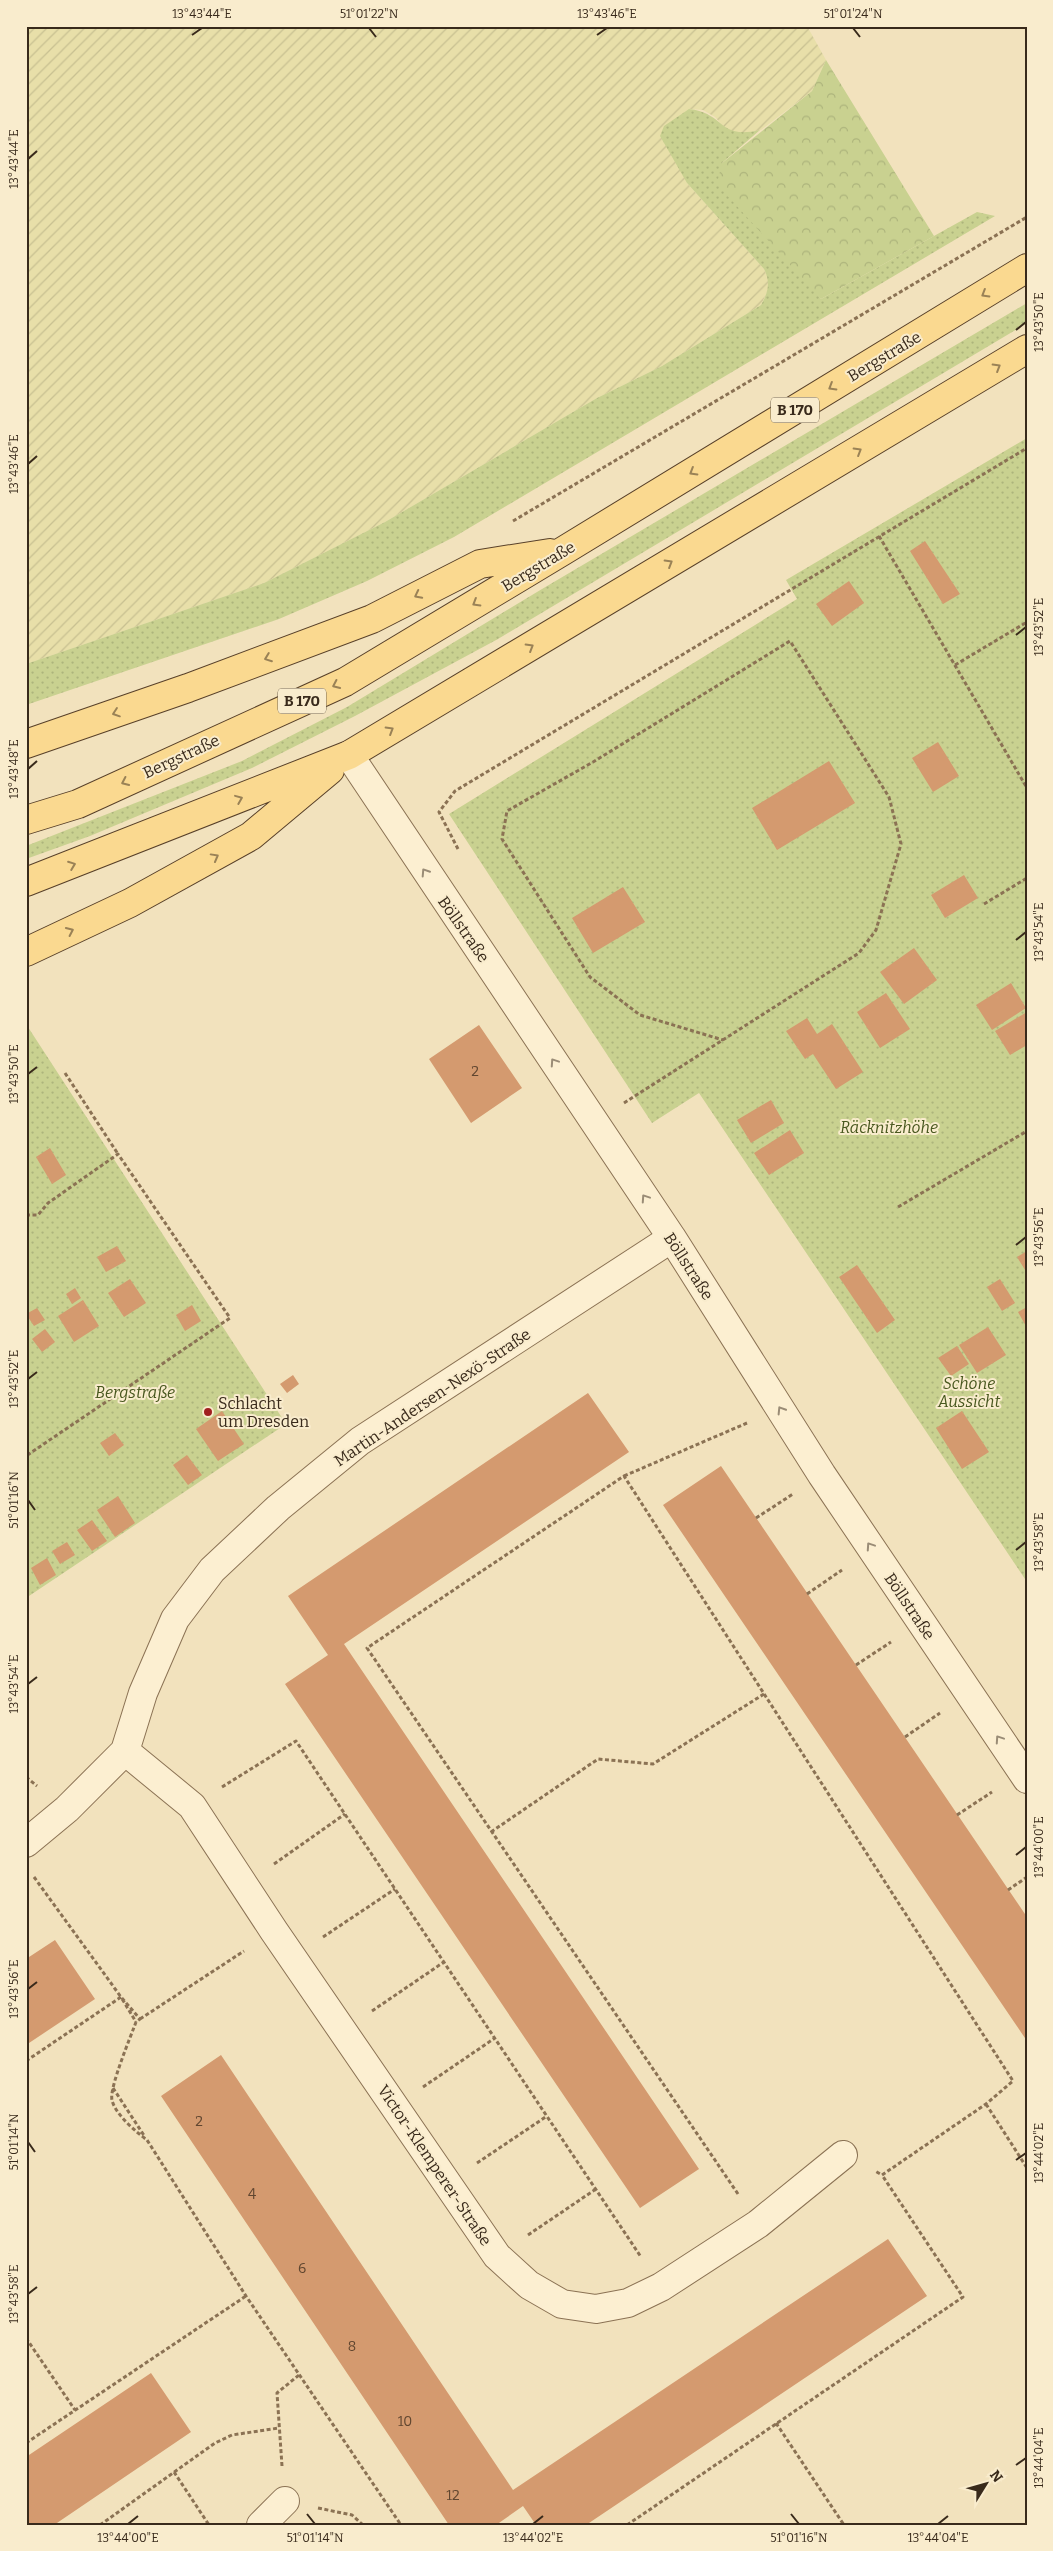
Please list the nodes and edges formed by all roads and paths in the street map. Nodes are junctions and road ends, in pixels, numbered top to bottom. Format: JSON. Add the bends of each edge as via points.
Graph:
{"nodes":[{"id":1,"x":1027,"y":217,"type":"edge"},
{"id":2,"x":1027,"y":268,"type":"edge"},
{"id":3,"x":1027,"y":348,"type":"edge"},
{"id":4,"x":1027,"y":448,"type":"edge"},
{"id":5,"x":505,"y":526,"type":"dead end"},
{"id":6,"x":879,"y":536,"type":"junction"},
{"id":7,"x":564,"y":551,"type":"junction"},
{"id":8,"x":1027,"y":622,"type":"edge"},
{"id":9,"x":954,"y":665,"type":"junction"},
{"id":10,"x":26,"y":744,"type":"edge"},
{"id":11,"x":349,"y":755,"type":"junction"},
{"id":12,"x":1027,"y":788,"type":"edge"},
{"id":13,"x":26,"y":820,"type":"edge"},
{"id":14,"x":1027,"y":878,"type":"edge"},
{"id":15,"x":26,"y":882,"type":"edge"},
{"id":16,"x":433,"y":884,"type":"junction"},
{"id":17,"x":984,"y":904,"type":"dead end"},
{"id":18,"x":26,"y":952,"type":"edge"},
{"id":19,"x":723,"y":1040,"type":"junction"},
{"id":20,"x":65,"y":1073,"type":"dead end"},
{"id":21,"x":594,"y":1123,"type":"junction"},
{"id":22,"x":1027,"y":1131,"type":"edge"},
{"id":23,"x":118,"y":1154,"type":"junction"},
{"id":24,"x":898,"y":1207,"type":"dead end"},
{"id":25,"x":26,"y":1215,"type":"edge"},
{"id":26,"x":672,"y":1238,"type":"junction"},
{"id":27,"x":778,"y":1405,"type":"junction"},
{"id":28,"x":26,"y":1456,"type":"edge"},
{"id":29,"x":822,"y":1474,"type":"junction"},
{"id":30,"x":624,"y":1476,"type":"junction"},
{"id":31,"x":756,"y":1518,"type":"dead end"},
{"id":32,"x":872,"y":1548,"type":"junction"},
{"id":33,"x":807,"y":1594,"type":"dead end"},
{"id":34,"x":922,"y":1623,"type":"junction"},
{"id":35,"x":856,"y":1665,"type":"dead end"},
{"id":36,"x":764,"y":1694,"type":"junction"},
{"id":37,"x":969,"y":1694,"type":"junction"},
{"id":38,"x":905,"y":1737,"type":"dead end"},
{"id":39,"x":125,"y":1751,"type":"junction"},
{"id":40,"x":1024,"y":1776,"type":"edge"},
{"id":41,"x":192,"y":1806,"type":"junction"},
{"id":42,"x":345,"y":1814,"type":"junction"},
{"id":43,"x":957,"y":1815,"type":"dead end"},
{"id":44,"x":491,"y":1832,"type":"junction"},
{"id":45,"x":26,"y":1843,"type":"edge"},
{"id":46,"x":32,"y":1874,"type":"dead end"},
{"id":47,"x":1027,"y":1877,"type":"edge"},
{"id":48,"x":244,"y":1885,"type":"junction"},
{"id":49,"x":395,"y":1889,"type":"junction"},
{"id":50,"x":1008,"y":1890,"type":"dead end"},
{"id":51,"x":274,"y":1931,"type":"junction"},
{"id":52,"x":292,"y":1958,"type":"junction"},
{"id":53,"x":444,"y":1962,"type":"junction"},
{"id":54,"x":120,"y":1997,"type":"junction"},
{"id":55,"x":140,"y":2019,"type":"junction"},
{"id":56,"x":136,"y":2022,"type":"junction"},
{"id":57,"x":343,"y":2031,"type":"junction"},
{"id":58,"x":495,"y":2038,"type":"junction"},
{"id":59,"x":26,"y":2061,"type":"edge"},
{"id":60,"x":113,"y":2087,"type":"junction"},
{"id":61,"x":986,"y":2104,"type":"junction"},
{"id":62,"x":395,"y":2106,"type":"junction"},
{"id":63,"x":547,"y":2116,"type":"junction"},
{"id":64,"x":147,"y":2140,"type":"junction"},
{"id":65,"x":843,"y":2155,"type":"joint"},
{"id":66,"x":1027,"y":2168,"type":"edge"},
{"id":67,"x":882,"y":2174,"type":"junction"},
{"id":68,"x":448,"y":2183,"type":"junction"},
{"id":69,"x":596,"y":2189,"type":"junction"},
{"id":70,"x":758,"y":2224,"type":"junction"},
{"id":71,"x":496,"y":2256,"type":"junction"},
{"id":72,"x":661,"y":2287,"type":"junction"},
{"id":73,"x":246,"y":2296,"type":"junction"},
{"id":74,"x":26,"y":2338,"type":"edge"},
{"id":75,"x":299,"y":2375,"type":"junction"},
{"id":76,"x":75,"y":2410,"type":"junction"},
{"id":77,"x":776,"y":2423,"type":"junction"},
{"id":78,"x":280,"y":2428,"type":"junction"},
{"id":79,"x":26,"y":2443,"type":"edge"},
{"id":80,"x":174,"y":2472,"type":"junction"},
{"id":81,"x":285,"y":2501,"type":"junction"},
{"id":82,"x":100,"y":2525,"type":"edge"},
{"id":83,"x":209,"y":2525,"type":"edge"},
{"id":84,"x":261,"y":2525,"type":"edge"},
{"id":85,"x":363,"y":2525,"type":"edge"},
{"id":86,"x":401,"y":2525,"type":"edge"},
{"id":87,"x":627,"y":2525,"type":"edge"},
{"id":88,"x":844,"y":2525,"type":"edge"}],
"edges":[{"from":1,"to":5,"type":"path"},
{"from":2,"to":7,"type":"main road","name":"Bergstraße","number":"B 170","one_way":true},
{"from":11,"to":3,"type":"main road","one_way":true},
{"from":4,"to":6,"type":"path"},
{"from":6,"to":9,"type":"path"},
{"from":6,"to":16,"type":"path","via":[[455,791],[439,812],[465,863]]},
{"from":7,"to":10,"type":"main road","one_way":true,"via":[[480,564],[372,619]]},
{"from":7,"to":13,"type":"main road","name":"Bergstraße","number":"B 170","one_way":true,"via":[[345,682],[78,804]]},
{"from":8,"to":9,"type":"path"},
{"from":9,"to":12,"type":"path"},
{"from":15,"to":11,"type":"main road","one_way":true},
{"from":16,"to":11,"type":"street","name":"Böllstraße","one_way":true},
{"from":18,"to":11,"type":"main road","one_way":true,"via":[[130,903],[252,836]]},
{"from":14,"to":17,"type":"path"},
{"from":21,"to":16,"type":"street","name":"Böllstraße","one_way":true},
{"from":19,"to":19,"type":"path","via":[[859,953],[876,930],[901,844],[889,797],[790,641],[508,811],[502,839],[590,978],[640,1015]]},
{"from":19,"to":21,"type":"path"},
{"from":20,"to":23,"type":"path"},
{"from":26,"to":21,"type":"street","name":"Böllstraße","one_way":true},
{"from":22,"to":24,"type":"path"},
{"from":23,"to":25,"type":"path","via":[[48,1203],[38,1215]]},
{"from":23,"to":28,"type":"path","via":[[230,1318]]},
{"from":26,"to":27,"type":"street","name":"Böllstraße"},
{"from":26,"to":39,"type":"street","name":"Martin-Andersen-Nexö-Straße","via":[[360,1441],[278,1508],[212,1570],[175,1619],[143,1693]]},
{"from":29,"to":27,"type":"street","name":"Böllstraße","one_way":true},
{"from":27,"to":30,"type":"path","via":[[735,1429]]},
{"from":29,"to":31,"type":"path"},
{"from":32,"to":29,"type":"street","name":"Böllstraße","one_way":true},
{"from":30,"to":36,"type":"path"},
{"from":30,"to":44,"type":"path","via":[[367,1648]]},
{"from":32,"to":33,"type":"path"},
{"from":32,"to":34,"type":"street","name":"Böllstraße"},
{"from":34,"to":35,"type":"path"},
{"from":34,"to":37,"type":"street","name":"Böllstraße"},
{"from":36,"to":44,"type":"path","via":[[653,1764],[598,1759]]},
{"from":36,"to":61,"type":"path","via":[[1013,2081]]},
{"from":37,"to":38,"type":"path"},
{"from":40,"to":37,"type":"street","name":"Böllstraße","one_way":true},
{"from":39,"to":41,"type":"street","name":"Victor-Klemperer-Straße"},
{"from":39,"to":45,"type":"street","name":"Martin-Andersen-Nexö-Straße","via":[[67,1809]]},
{"from":40,"to":43,"type":"path"},
{"from":41,"to":42,"type":"path","via":[[296,1740]]},
{"from":41,"to":48,"type":"street","name":"Victor-Klemperer-Straße"},
{"from":42,"to":48,"type":"path"},
{"from":42,"to":49,"type":"path"},
{"from":44,"to":70,"type":"path"},
{"from":46,"to":54,"type":"path"},
{"from":47,"to":50,"type":"path"},
{"from":48,"to":51,"type":"street","name":"Victor-Klemperer-Straße"},
{"from":49,"to":52,"type":"path"},
{"from":49,"to":53,"type":"path"},
{"from":51,"to":52,"type":"street","name":"Victor-Klemperer-Straße"},
{"from":51,"to":55,"type":"path"},
{"from":52,"to":57,"type":"street","name":"Victor-Klemperer-Straße"},
{"from":53,"to":57,"type":"path"},
{"from":53,"to":58,"type":"path"},
{"from":54,"to":55,"type":"path"},
{"from":54,"to":56,"type":"path"},
{"from":54,"to":59,"type":"path"},
{"from":55,"to":56,"type":"path"},
{"from":56,"to":60,"type":"path"},
{"from":57,"to":62,"type":"street","name":"Victor-Klemperer-Straße"},
{"from":58,"to":62,"type":"path"},
{"from":58,"to":63,"type":"path"},
{"from":60,"to":64,"type":"path"},
{"from":60,"to":64,"type":"path","via":[[112,2100],[132,2128]]},
{"from":61,"to":66,"type":"path"},
{"from":61,"to":67,"type":"path"},
{"from":62,"to":68,"type":"street","name":"Victor-Klemperer-Straße"},
{"from":63,"to":68,"type":"path"},
{"from":63,"to":69,"type":"path"},
{"from":64,"to":73,"type":"path"},
{"from":65,"to":67,"type":"path"},
{"from":65,"to":70,"type":"street","name":"Victor-Klemperer-Straße"},
{"from":67,"to":77,"type":"path","via":[[963,2297]]},
{"from":68,"to":71,"type":"street","name":"Victor-Klemperer-Straße"},
{"from":69,"to":71,"type":"path"},
{"from":69,"to":72,"type":"path"},
{"from":70,"to":72,"type":"street","name":"Victor-Klemperer-Straße"},
{"from":71,"to":72,"type":"street","name":"Victor-Klemperer-Straße","via":[[529,2285],[562,2304],[596,2308],[628,2303]]},
{"from":73,"to":75,"type":"path"},
{"from":73,"to":76,"type":"path"},
{"from":74,"to":76,"type":"path"},
{"from":75,"to":78,"type":"path","via":[[277,2393]]},
{"from":75,"to":86,"type":"path"},
{"from":76,"to":79,"type":"path"},
{"from":77,"to":87,"type":"path"},
{"from":77,"to":88,"type":"path"},
{"from":78,"to":80,"type":"path","via":[[232,2434]]},
{"from":78,"to":81,"type":"path"},
{"from":80,"to":82,"type":"path"},
{"from":80,"to":83,"type":"path"},
{"from":81,"to":84,"type":"street"},
{"from":81,"to":85,"type":"path","via":[[352,2515]]}]}
